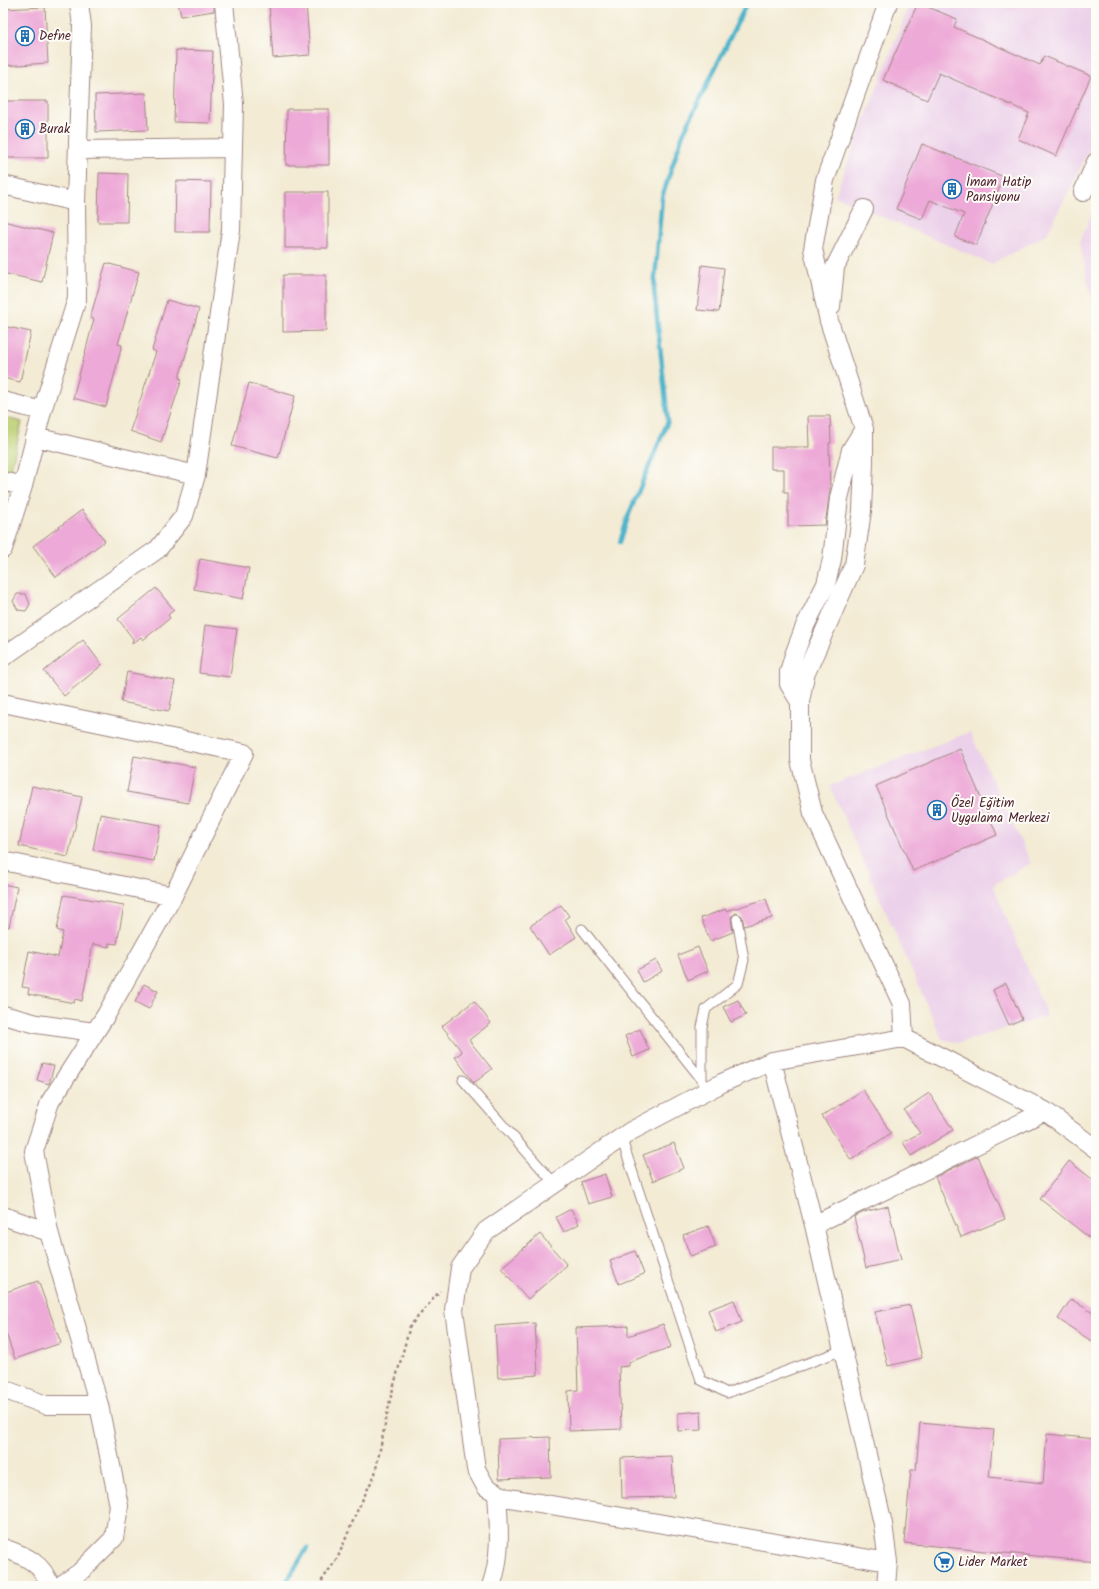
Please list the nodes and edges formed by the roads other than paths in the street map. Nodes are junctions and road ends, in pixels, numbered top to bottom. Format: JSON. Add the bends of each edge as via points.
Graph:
{"nodes":[{"id":1,"x":79,"y":3,"type":"edge"},
{"id":2,"x":224,"y":3,"type":"edge"},
{"id":3,"x":888,"y":3,"type":"edge"},
{"id":4,"x":233,"y":148,"type":"junction"},
{"id":5,"x":78,"y":150,"type":"junction"},
{"id":6,"x":1096,"y":162,"type":"edge"},
{"id":7,"x":3,"y":185,"type":"edge"},
{"id":8,"x":1083,"y":192,"type":"dead end"},
{"id":9,"x":76,"y":202,"type":"junction"},
{"id":10,"x":864,"y":209,"type":"dead end"},
{"id":11,"x":829,"y":321,"type":"junction"},
{"id":12,"x":3,"y":401,"type":"edge"},
{"id":13,"x":42,"y":411,"type":"junction"},
{"id":14,"x":864,"y":430,"type":"junction"},
{"id":15,"x":35,"y":437,"type":"junction"},
{"id":16,"x":196,"y":475,"type":"junction"},
{"id":17,"x":3,"y":481,"type":"edge"},
{"id":18,"x":23,"y":486,"type":"junction"},
{"id":19,"x":3,"y":549,"type":"edge"},
{"id":20,"x":3,"y":657,"type":"edge"},
{"id":21,"x":800,"y":702,"type":"junction"},
{"id":22,"x":3,"y":704,"type":"edge"},
{"id":23,"x":3,"y":861,"type":"edge"},
{"id":24,"x":173,"y":896,"type":"junction"},
{"id":25,"x":737,"y":919,"type":"dead end"},
{"id":26,"x":582,"y":929,"type":"dead end"},
{"id":27,"x":3,"y":1015,"type":"edge"},
{"id":28,"x":94,"y":1032,"type":"junction"},
{"id":29,"x":904,"y":1038,"type":"junction"},
{"id":30,"x":772,"y":1061,"type":"junction"},
{"id":31,"x":463,"y":1080,"type":"dead end"},
{"id":32,"x":702,"y":1087,"type":"junction"},
{"id":33,"x":1044,"y":1111,"type":"junction"},
{"id":34,"x":622,"y":1138,"type":"junction"},
{"id":35,"x":1096,"y":1149,"type":"edge"},
{"id":36,"x":555,"y":1184,"type":"junction"},
{"id":37,"x":3,"y":1216,"type":"edge"},
{"id":38,"x":814,"y":1225,"type":"junction"},
{"id":39,"x":49,"y":1232,"type":"junction"},
{"id":40,"x":843,"y":1350,"type":"junction"},
{"id":41,"x":3,"y":1389,"type":"edge"},
{"id":42,"x":99,"y":1405,"type":"junction"},
{"id":43,"x":497,"y":1493,"type":"junction"},
{"id":44,"x":3,"y":1548,"type":"edge"},
{"id":45,"x":888,"y":1562,"type":"junction"},
{"id":46,"x":50,"y":1586,"type":"edge"},
{"id":47,"x":60,"y":1586,"type":"edge"},
{"id":48,"x":491,"y":1586,"type":"edge"},
{"id":49,"x":886,"y":1586,"type":"edge"}],
"edges":[{"from":1,"to":5,"type":"street","via":[[82,26]]},
{"from":2,"to":4,"type":"street","via":[[234,104]]},
{"from":3,"to":11,"type":"street","via":[[825,180],[813,250]]},
{"from":4,"to":5,"type":"street"},
{"from":4,"to":16,"type":"street","via":[[231,230]]},
{"from":5,"to":9,"type":"street"},
{"from":6,"to":8,"type":"street"},
{"from":7,"to":9,"type":"street"},
{"from":9,"to":13,"type":"street","via":[[77,299]]},
{"from":10,"to":11,"type":"street","via":[[835,267]]},
{"from":11,"to":14,"type":"street"},
{"from":12,"to":13,"type":"street"},
{"from":13,"to":15,"type":"street"},
{"from":14,"to":21,"type":"street","via":[[862,511],[854,565],[805,675]]},
{"from":14,"to":21,"type":"street","via":[[849,456],[826,584],[805,626],[789,672],[789,684]]},
{"from":15,"to":16,"type":"street"},
{"from":15,"to":18,"type":"street"},
{"from":16,"to":20,"type":"street","via":[[184,516],[158,549]]},
{"from":17,"to":18,"type":"street"},
{"from":18,"to":19,"type":"street"},
{"from":21,"to":29,"type":"street","via":[[800,760],[814,813],[902,1004]]},
{"from":22,"to":24,"type":"street","via":[[244,753]]},
{"from":23,"to":24,"type":"street"},
{"from":24,"to":28,"type":"street"},
{"from":25,"to":32,"type":"lane","via":[[744,960],[738,984],[706,1009],[702,1027]]},
{"from":26,"to":32,"type":"lane"},
{"from":27,"to":28,"type":"street","via":[[38,1024]]},
{"from":28,"to":39,"type":"street","via":[[50,1102],[34,1151]]},
{"from":29,"to":30,"type":"street"},
{"from":29,"to":33,"type":"street"},
{"from":30,"to":32,"type":"street","via":[[722,1082]]},
{"from":30,"to":38,"type":"street"},
{"from":31,"to":36,"type":"lane"},
{"from":32,"to":34,"type":"street"},
{"from":33,"to":35,"type":"street"},
{"from":33,"to":38,"type":"street"},
{"from":34,"to":36,"type":"street"},
{"from":34,"to":40,"type":"lane","via":[[701,1380],[726,1393]]},
{"from":36,"to":43,"type":"street","via":[[486,1231],[460,1268],[454,1310],[476,1469],[486,1487]]},
{"from":37,"to":39,"type":"street"},
{"from":38,"to":40,"type":"street"},
{"from":39,"to":42,"type":"street"},
{"from":40,"to":45,"type":"street","via":[[883,1524]]},
{"from":41,"to":42,"type":"street","via":[[46,1405]]},
{"from":42,"to":47,"type":"street","via":[[119,1506],[114,1538],[80,1572]]},
{"from":43,"to":45,"type":"street","via":[[504,1497]]},
{"from":43,"to":48,"type":"street","via":[[498,1562]]},
{"from":44,"to":46,"type":"street","via":[[21,1554],[42,1569]]},
{"from":45,"to":49,"type":"street"}]}
